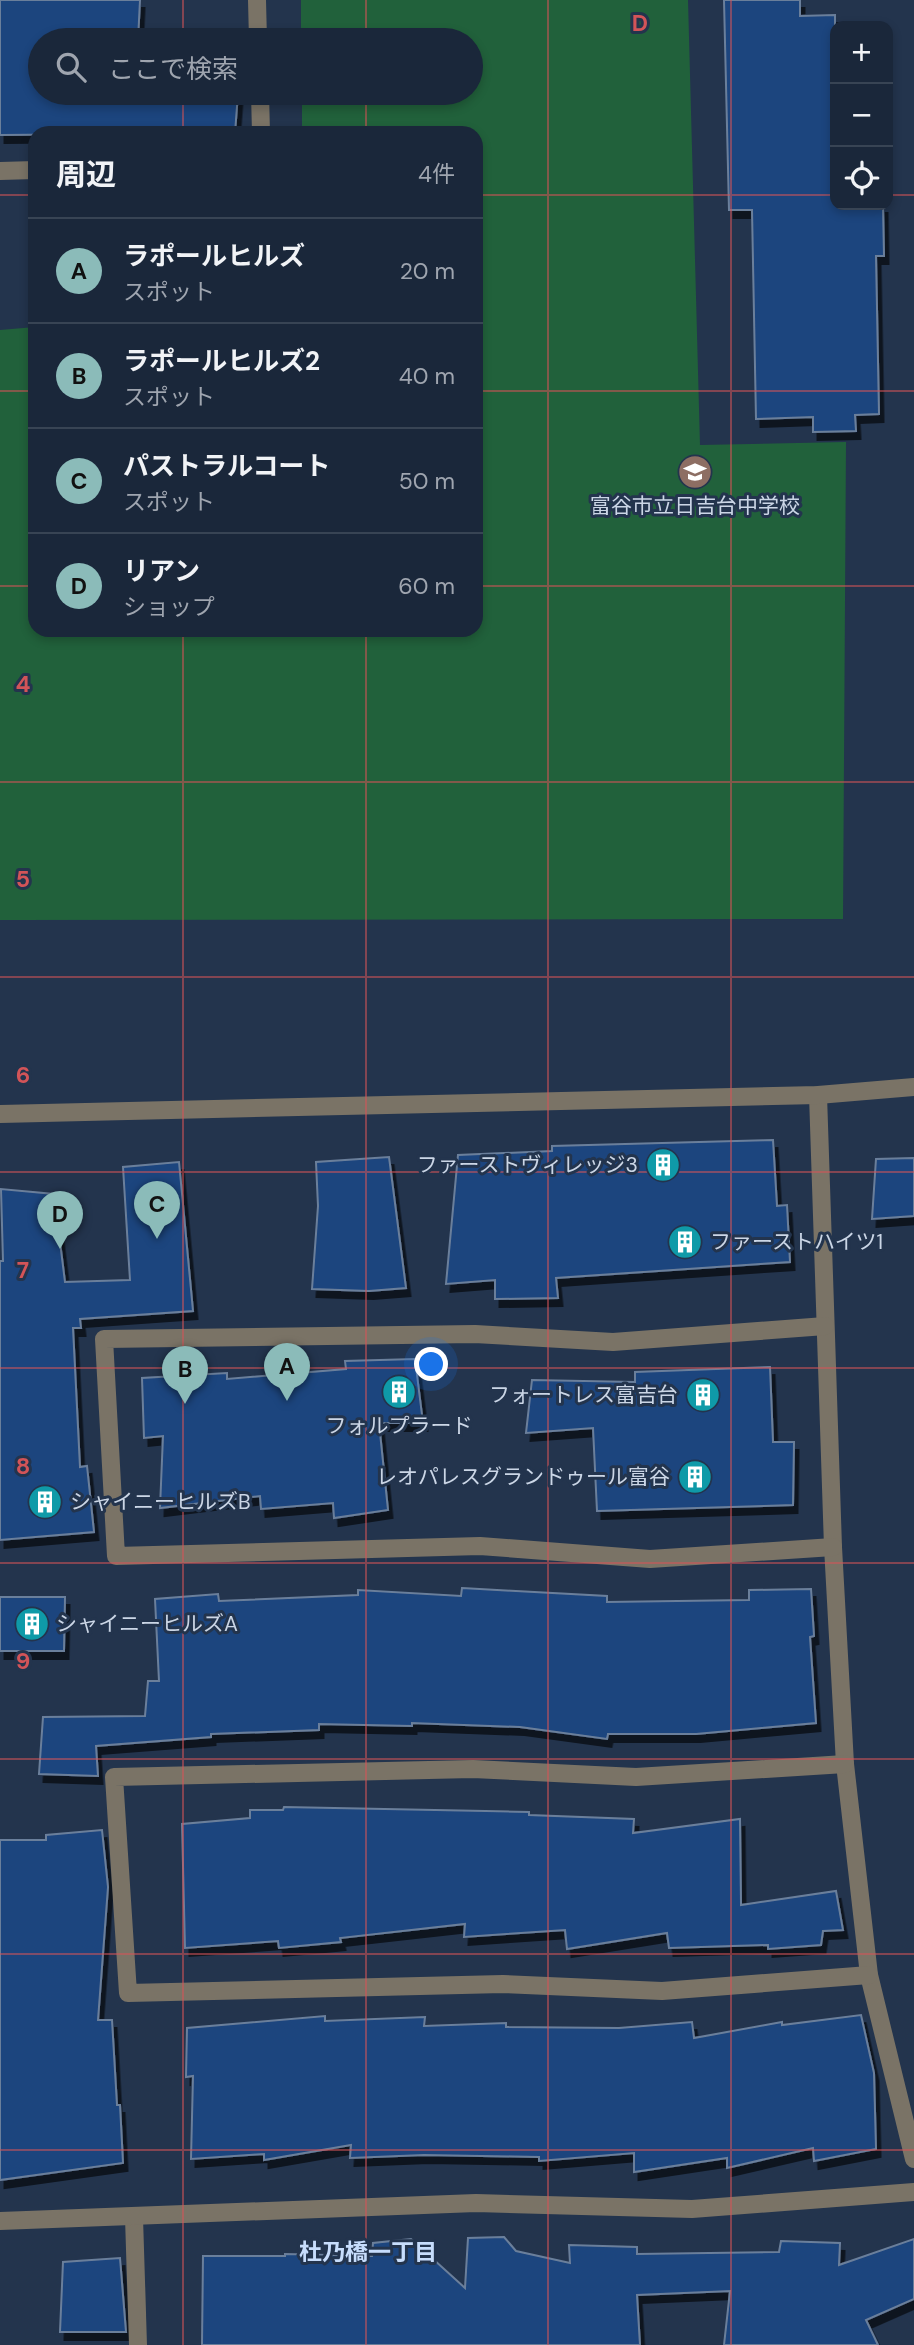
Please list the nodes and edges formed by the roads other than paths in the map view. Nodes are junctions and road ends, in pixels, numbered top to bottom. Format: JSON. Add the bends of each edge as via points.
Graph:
{"nodes":[{"id":1,"x":257,"y":0,"type":"edge"},
{"id":2,"x":258,"y":28,"type":"edge"},
{"id":3,"x":260,"y":105,"type":"edge"},
{"id":4,"x":261,"y":126,"type":"edge"},
{"id":5,"x":28,"y":170,"type":"edge"},
{"id":6,"x":0,"y":171,"type":"edge"},
{"id":7,"x":914,"y":1087,"type":"edge"},
{"id":8,"x":818,"y":1095,"type":"junction"},
{"id":9,"x":0,"y":1114,"type":"edge"},
{"id":10,"x":825,"y":1326,"type":"junction"},
{"id":11,"x":833,"y":1547,"type":"junction"},
{"id":12,"x":845,"y":1764,"type":"junction"},
{"id":13,"x":869,"y":1975,"type":"junction"},
{"id":14,"x":914,"y":2160,"type":"edge"},
{"id":15,"x":914,"y":2192,"type":"edge"},
{"id":16,"x":134,"y":2217,"type":"junction"},
{"id":17,"x":0,"y":2221,"type":"edge"},
{"id":18,"x":138,"y":2345,"type":"edge"}],
"edges":[{"from":1,"to":2,"type":"street"},
{"from":3,"to":4,"type":"street"},
{"from":5,"to":6,"type":"street"},
{"from":7,"to":8,"type":"street"},
{"from":8,"to":9,"type":"street"},
{"from":8,"to":10,"type":"street"},
{"from":10,"to":11,"type":"street"},
{"from":10,"to":11,"type":"street","via":[[613,1342],[475,1334],[104,1339],[116,1556],[480,1546],[650,1559]]},
{"from":11,"to":12,"type":"street"},
{"from":12,"to":13,"type":"street"},
{"from":12,"to":13,"type":"street","via":[[636,1777],[473,1769],[114,1777],[128,1993],[503,1984],[662,1991]]},
{"from":13,"to":14,"type":"street"},
{"from":15,"to":16,"type":"street","via":[[692,2209],[476,2203]]},
{"from":16,"to":17,"type":"street"},
{"from":16,"to":18,"type":"street"}]}
